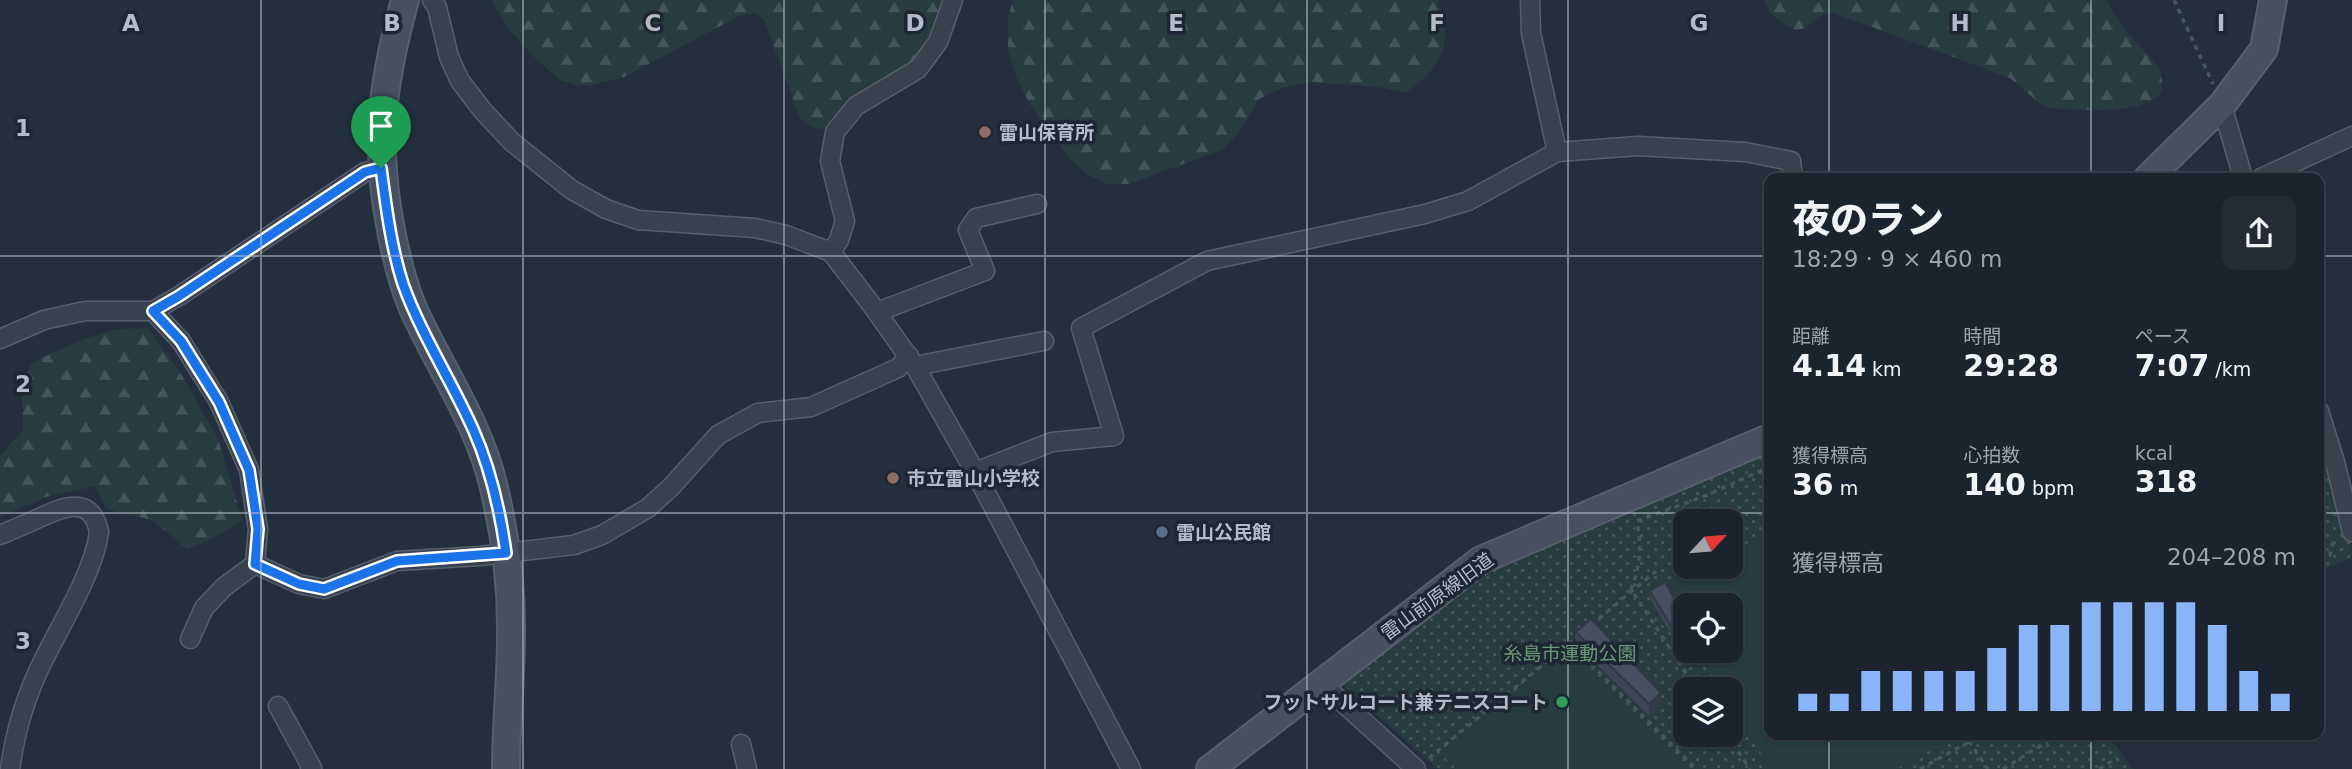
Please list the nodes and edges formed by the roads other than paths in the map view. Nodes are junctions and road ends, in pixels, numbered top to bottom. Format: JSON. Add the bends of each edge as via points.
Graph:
{"nodes":[{"id":1,"x":405,"y":0,"type":"edge"},
{"id":2,"x":432,"y":0,"type":"edge"},
{"id":3,"x":953,"y":0,"type":"edge"},
{"id":4,"x":1530,"y":0,"type":"edge"},
{"id":5,"x":2273,"y":0,"type":"edge"},
{"id":6,"x":2222,"y":105,"type":"junction"},
{"id":7,"x":2352,"y":136,"type":"edge"},
{"id":8,"x":1557,"y":152,"type":"junction"},
{"id":9,"x":381,"y":168,"type":"junction"},
{"id":10,"x":1792,"y":173,"type":"edge"},
{"id":11,"x":2153,"y":173,"type":"edge"},
{"id":12,"x":2242,"y":173,"type":"edge"},
{"id":13,"x":2272,"y":173,"type":"edge"},
{"id":14,"x":1037,"y":204,"type":"dead end"},
{"id":15,"x":831,"y":252,"type":"junction"},
{"id":16,"x":153,"y":311,"type":"junction"},
{"id":17,"x":877,"y":312,"type":"junction"},
{"id":18,"x":0,"y":339,"type":"edge"},
{"id":19,"x":1044,"y":341,"type":"dead end"},
{"id":20,"x":912,"y":361,"type":"junction"},
{"id":21,"x":2324,"y":421,"type":"edge"},
{"id":22,"x":1764,"y":440,"type":"edge"},
{"id":23,"x":2344,"y":461,"type":"edge"},
{"id":24,"x":975,"y":472,"type":"junction"},
{"id":25,"x":2352,"y":533,"type":"edge"},
{"id":26,"x":0,"y":535,"type":"edge"},
{"id":27,"x":506,"y":553,"type":"junction"},
{"id":28,"x":255,"y":564,"type":"junction"},
{"id":29,"x":190,"y":639,"type":"dead end"},
{"id":30,"x":1321,"y":683,"type":"junction"},
{"id":31,"x":278,"y":706,"type":"dead end"},
{"id":32,"x":741,"y":744,"type":"dead end"},
{"id":33,"x":1422,"y":764,"type":"edge"},
{"id":34,"x":10,"y":769,"type":"edge"},
{"id":35,"x":310,"y":769,"type":"edge"},
{"id":36,"x":506,"y":769,"type":"edge"},
{"id":37,"x":747,"y":769,"type":"edge"},
{"id":38,"x":1130,"y":769,"type":"edge"},
{"id":39,"x":1210,"y":769,"type":"edge"}],
"edges":[{"from":1,"to":9,"type":"street","via":[[384,97]]},
{"from":2,"to":15,"type":"street","via":[[460,81],[512,142],[572,190],[638,220],[755,228]]},
{"from":3,"to":15,"type":"street","via":[[938,42],[918,69],[856,106],[835,132],[830,161],[845,221]]},
{"from":4,"to":8,"type":"street","via":[[1531,33]]},
{"from":5,"to":6,"type":"street","via":[[2264,48]]},
{"from":6,"to":11,"type":"street"},
{"from":6,"to":12,"type":"street"},
{"from":7,"to":13,"type":"street"},
{"from":8,"to":10,"type":"street","via":[[1638,146],[1745,152],[1791,161]]},
{"from":8,"to":24,"type":"street","via":[[1468,201],[1208,261],[1081,328],[1114,436],[1052,442]]},
{"from":9,"to":16,"type":"street","via":[[365,172]]},
{"from":9,"to":27,"type":"street","via":[[403,282],[484,456]]},
{"from":14,"to":17,"type":"street","via":[[976,218],[968,230],[985,271]]},
{"from":15,"to":17,"type":"street"},
{"from":16,"to":18,"type":"street","via":[[85,311],[44,320]]},
{"from":16,"to":28,"type":"street","via":[[181,341],[219,402],[249,470],[258,529]]},
{"from":17,"to":20,"type":"street"},
{"from":19,"to":20,"type":"street"},
{"from":20,"to":24,"type":"street"},
{"from":20,"to":27,"type":"street","via":[[811,407],[758,413],[718,435],[648,508],[602,535],[574,545]]},
{"from":21,"to":23,"type":"street"},
{"from":22,"to":30,"type":"street","name":"雷山前原線旧道","via":[[1481,560]]},
{"from":23,"to":25,"type":"street"},
{"from":24,"to":38,"type":"street"},
{"from":26,"to":34,"type":"street","via":[[74,506],[89,512],[99,532],[80,587],[26,701]]},
{"from":27,"to":28,"type":"street","via":[[397,561],[324,589],[299,584]]},
{"from":27,"to":36,"type":"street","via":[[511,635]]},
{"from":28,"to":29,"type":"street","via":[[204,608]]},
{"from":30,"to":33,"type":"street"},
{"from":30,"to":39,"type":"street","name":"雷山前原線旧道"},
{"from":31,"to":35,"type":"street"},
{"from":32,"to":37,"type":"street"}]}
